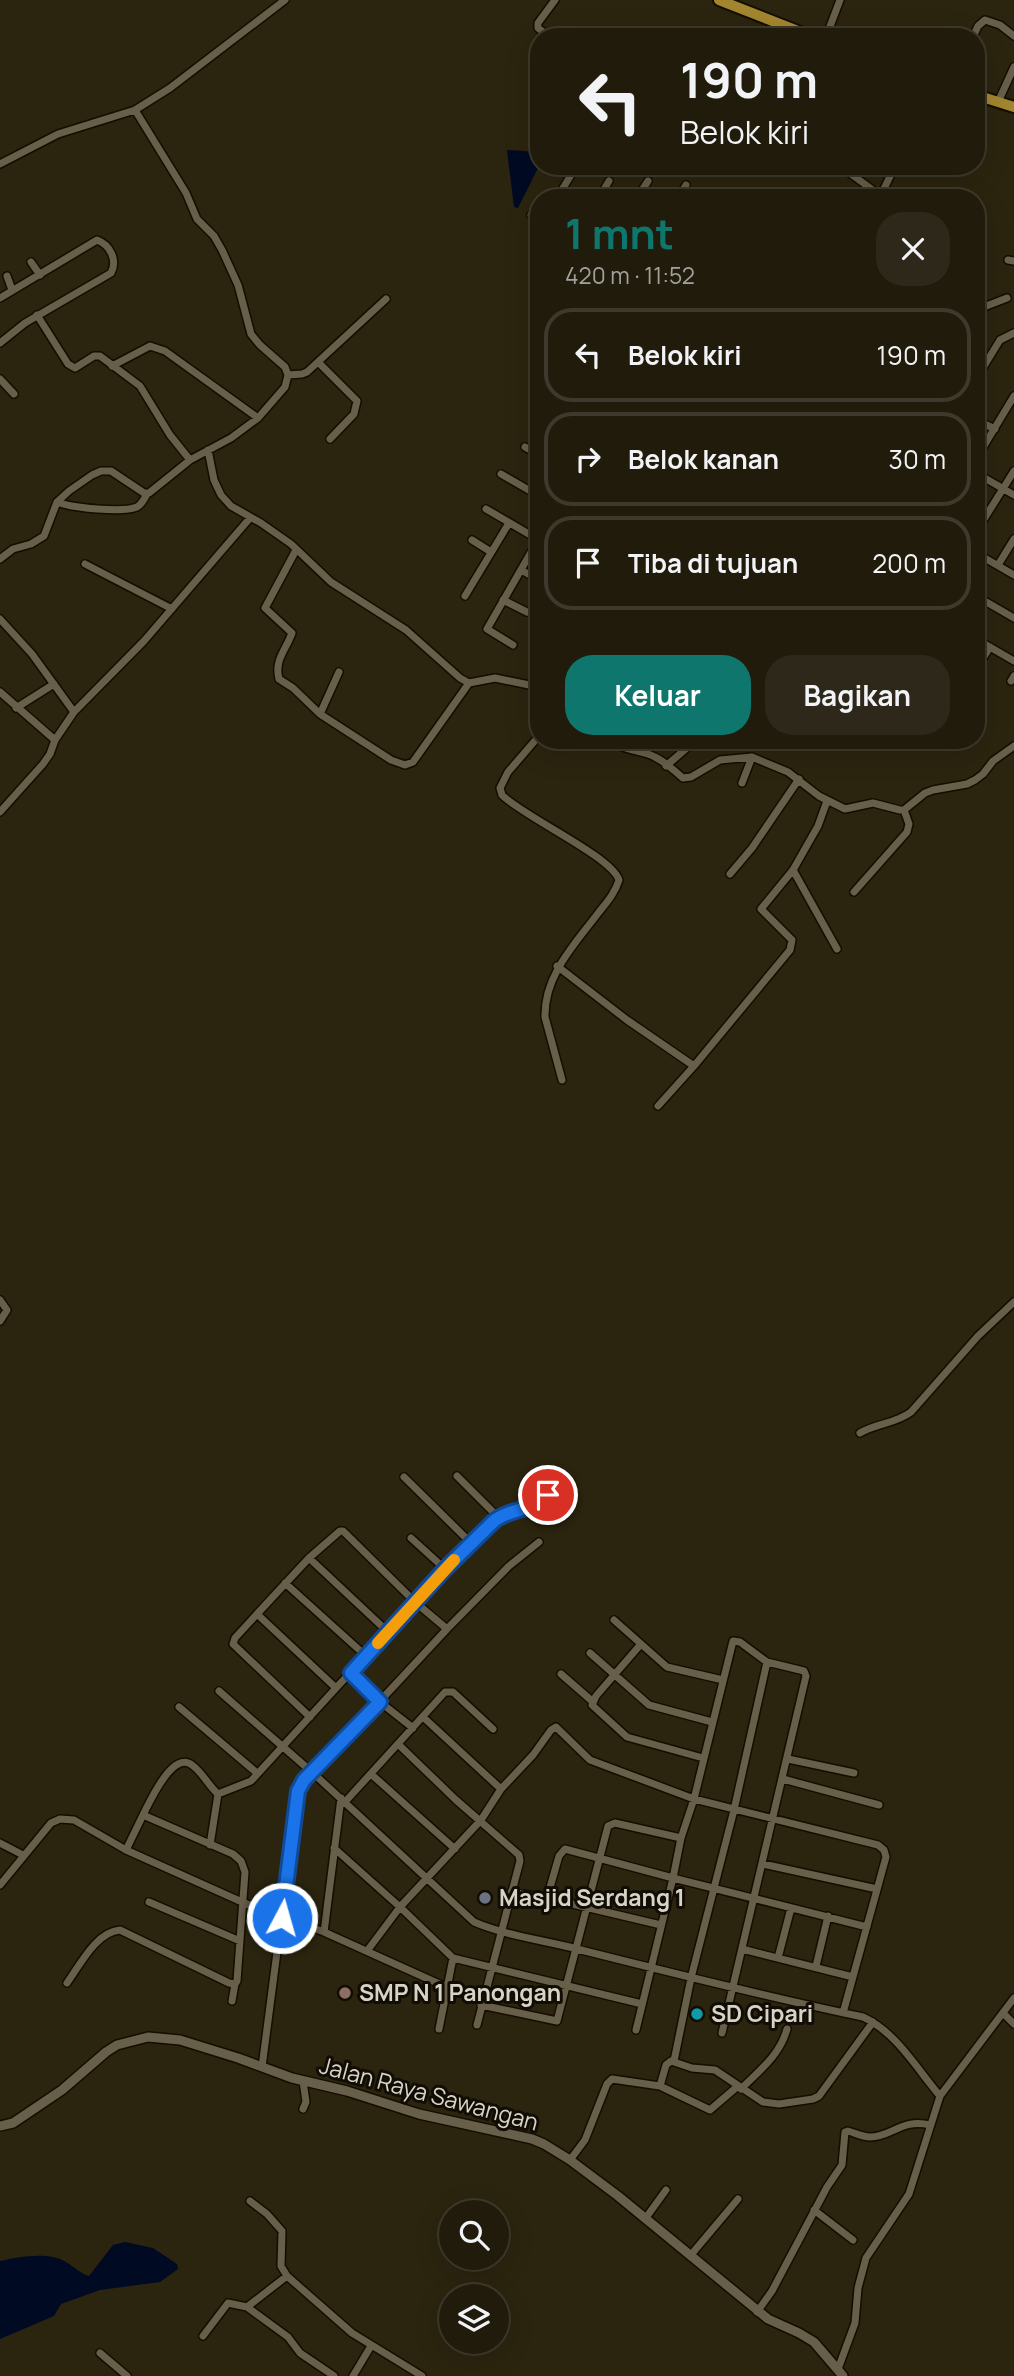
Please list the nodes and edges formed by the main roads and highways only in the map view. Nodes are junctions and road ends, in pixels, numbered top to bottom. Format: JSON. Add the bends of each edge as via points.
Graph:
{"nodes":[{"id":1,"x":719,"y":0,"type":"edge"},
{"id":2,"x":789,"y":28,"type":"edge"},
{"id":3,"x":985,"y":98,"type":"edge"},
{"id":4,"x":1014,"y":107,"type":"edge"}],
"edges":[{"from":1,"to":2,"type":"main road"},
{"from":3,"to":4,"type":"main road"}]}
